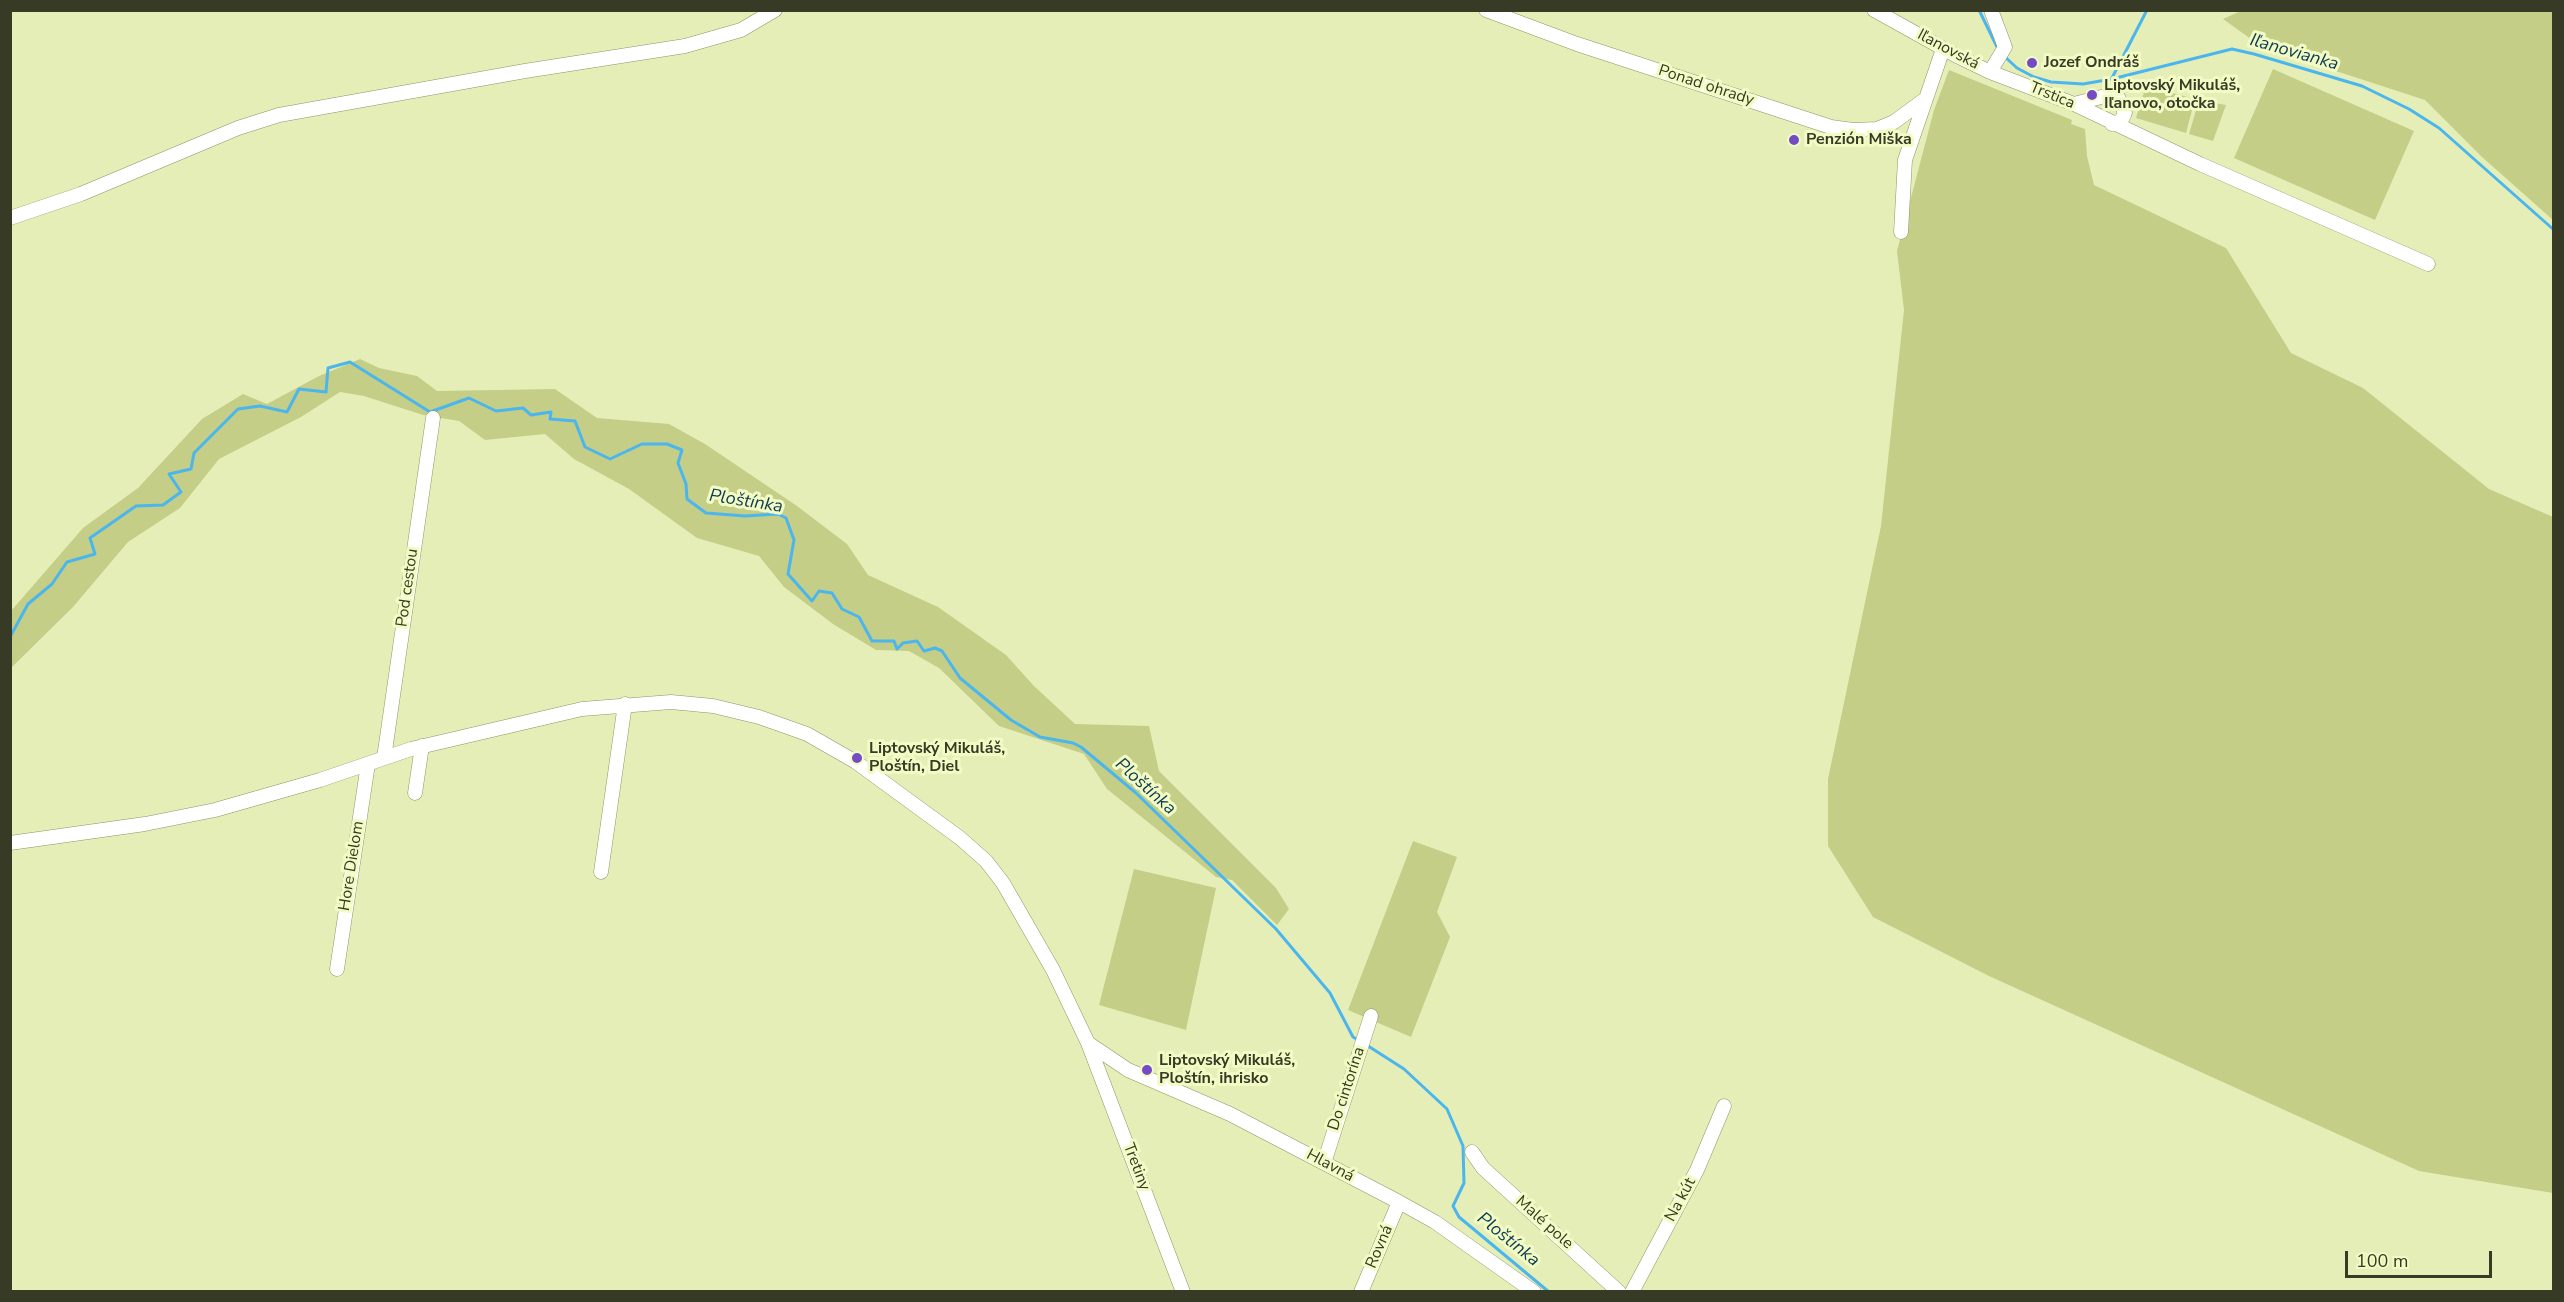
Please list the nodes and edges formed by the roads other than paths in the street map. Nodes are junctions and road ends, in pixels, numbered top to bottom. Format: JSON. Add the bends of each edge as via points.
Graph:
{"nodes":[{"id":1,"x":775,"y":10,"type":"edge"},
{"id":2,"x":1486,"y":10,"type":"edge"},
{"id":3,"x":1874,"y":10,"type":"edge"},
{"id":4,"x":1991,"y":10,"type":"edge"},
{"id":5,"x":1943,"y":49,"type":"junction"},
{"id":6,"x":1990,"y":72,"type":"junction"},
{"id":7,"x":1924,"y":100,"type":"junction"},
{"id":8,"x":2074,"y":104,"type":"junction"},
{"id":9,"x":2112,"y":124,"type":"junction"},
{"id":10,"x":10,"y":218,"type":"edge"},
{"id":11,"x":1901,"y":232,"type":"dead end"},
{"id":12,"x":2428,"y":264,"type":"dead end"},
{"id":13,"x":433,"y":418,"type":"dead end"},
{"id":14,"x":625,"y":705,"type":"junction"},
{"id":15,"x":422,"y":746,"type":"junction"},
{"id":16,"x":384,"y":758,"type":"junction"},
{"id":17,"x":368,"y":764,"type":"junction"},
{"id":18,"x":416,"y":793,"type":"dead end"},
{"id":19,"x":10,"y":843,"type":"edge"},
{"id":20,"x":601,"y":872,"type":"dead end"},
{"id":21,"x":337,"y":969,"type":"dead end"},
{"id":22,"x":1371,"y":1016,"type":"dead end"},
{"id":23,"x":1088,"y":1043,"type":"junction"},
{"id":24,"x":1724,"y":1106,"type":"dead end"},
{"id":25,"x":1472,"y":1152,"type":"dead end"},
{"id":26,"x":1324,"y":1163,"type":"junction"},
{"id":27,"x":1399,"y":1202,"type":"junction"},
{"id":28,"x":1183,"y":1292,"type":"edge"},
{"id":29,"x":1361,"y":1292,"type":"edge"},
{"id":30,"x":1533,"y":1292,"type":"edge"},
{"id":31,"x":1619,"y":1292,"type":"edge"},
{"id":32,"x":1632,"y":1292,"type":"edge"}],
"edges":[{"from":1,"to":10,"type":"street","via":[[741,30],[685,46],[279,115]]},
{"from":2,"to":7,"type":"street","name":"Ponad ohrady","via":[[1831,127],[1877,129]]},
{"from":3,"to":5,"type":"street","name":"Iľanovská"},
{"from":4,"to":6,"type":"street","via":[[2005,41],[2002,55]]},
{"from":5,"to":6,"type":"street","name":"Iľanovská"},
{"from":5,"to":7,"type":"street"},
{"from":6,"to":8,"type":"street","name":"Trstica"},
{"from":7,"to":11,"type":"street","via":[[1905,160]]},
{"from":8,"to":9,"type":"street","name":"Trstica"},
{"from":8,"to":9,"type":"street","via":[[2109,95],[2118,97],[2125,113],[2121,121]]},
{"from":9,"to":12,"type":"street","name":"Trstica"},
{"from":13,"to":16,"type":"street","name":"Pod cestou"},
{"from":14,"to":15,"type":"street","name":"Tretiny","via":[[582,709]]},
{"from":14,"to":20,"type":"street"},
{"from":14,"to":23,"type":"street","name":"Tretiny","via":[[676,702],[759,717],[807,734],[884,781],[960,838],[993,869],[1053,970]]},
{"from":15,"to":16,"type":"street","name":"Tretiny"},
{"from":15,"to":18,"type":"street"},
{"from":16,"to":17,"type":"street","name":"Tretiny"},
{"from":17,"to":19,"type":"street","name":"Tretiny","via":[[252,801],[195,814]]},
{"from":17,"to":21,"type":"street","name":"Hore Dielom"},
{"from":22,"to":26,"type":"street","name":"Do cintorína"},
{"from":23,"to":26,"type":"street","name":"Hlavná","via":[[1128,1070],[1230,1114]]},
{"from":23,"to":28,"type":"street","name":"Tretiny"},
{"from":24,"to":32,"type":"street","name":"Na kút","via":[[1696,1170]]},
{"from":25,"to":31,"type":"street","name":"Malé pole","via":[[1483,1168]]},
{"from":26,"to":27,"type":"street","name":"Hlavná"},
{"from":27,"to":29,"type":"street","name":"Rovná"},
{"from":27,"to":30,"type":"street","name":"Hlavná","via":[[1435,1222]]}]}
